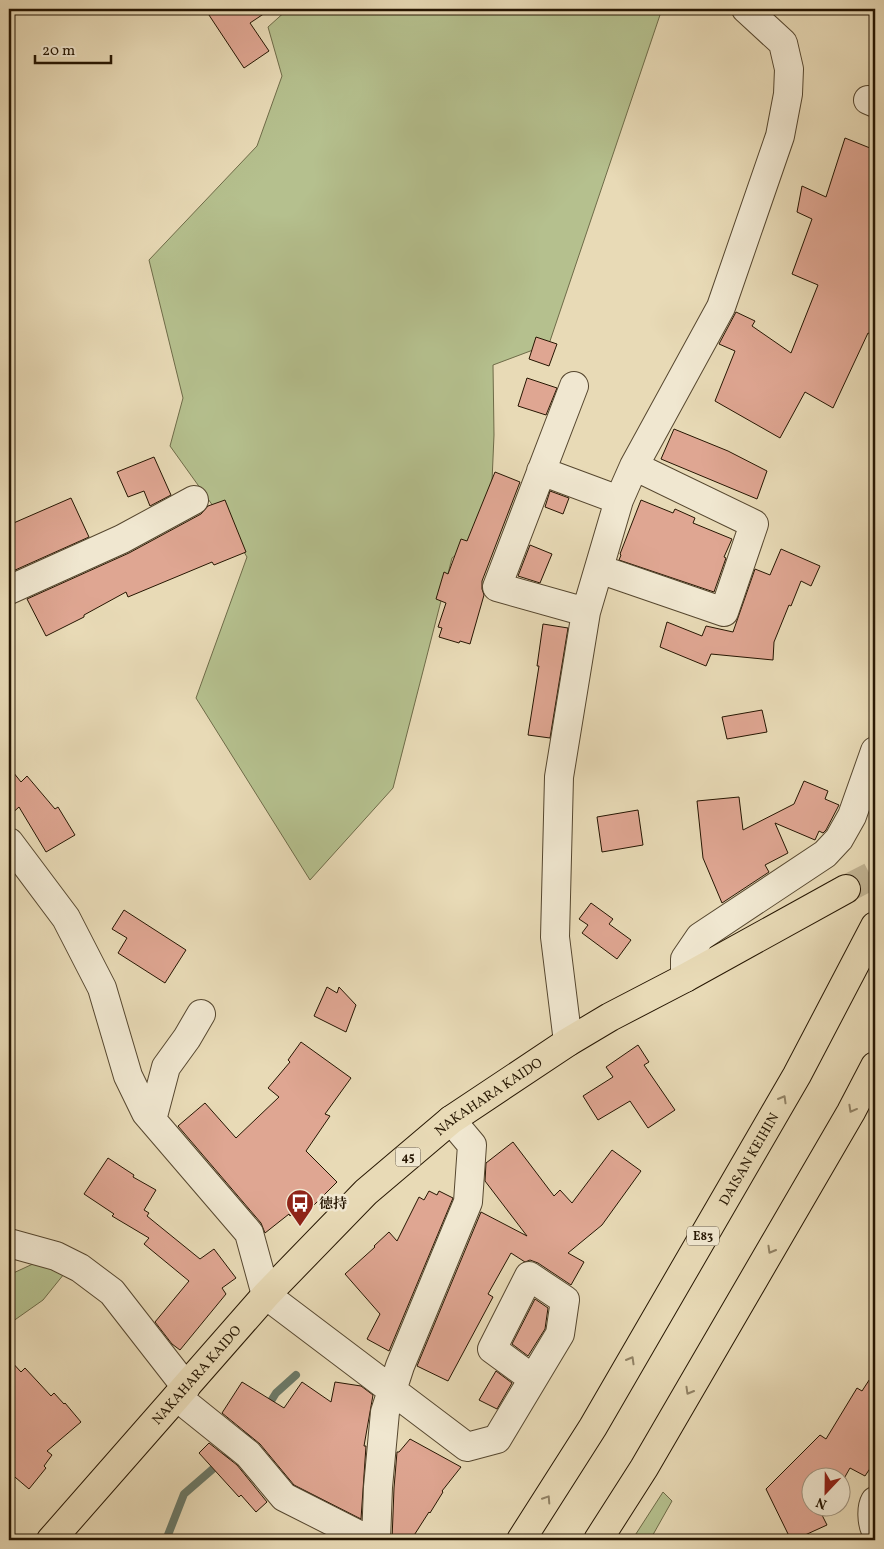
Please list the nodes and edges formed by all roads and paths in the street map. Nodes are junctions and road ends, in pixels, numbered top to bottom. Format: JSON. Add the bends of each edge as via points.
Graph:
{"nodes":[{"id":1,"x":746,"y":9,"type":"edge"},
{"id":2,"x":574,"y":386,"type":"dead end"},
{"id":3,"x":634,"y":466,"type":"junction"},
{"id":4,"x":541,"y":472,"type":"junction"},
{"id":5,"x":194,"y":500,"type":"dead end"},
{"id":6,"x":619,"y":500,"type":"junction"},
{"id":7,"x":600,"y":569,"type":"junction"},
{"id":8,"x":9,"y":590,"type":"edge"},
{"id":9,"x":586,"y":612,"type":"junction"},
{"id":10,"x":875,"y":751,"type":"edge"},
{"id":11,"x":9,"y":842,"type":"edge"},
{"id":12,"x":846,"y":889,"type":"tunnel mouth"},
{"id":13,"x":875,"y":926,"type":"edge"},
{"id":14,"x":685,"y":978,"type":"junction"},
{"id":15,"x":201,"y":1014,"type":"dead end"},
{"id":16,"x":568,"y":1042,"type":"junction"},
{"id":17,"x":875,"y":1066,"type":"edge"},
{"id":18,"x":152,"y":1120,"type":"junction"},
{"id":19,"x":452,"y":1120,"type":"junction"},
{"id":20,"x":9,"y":1243,"type":"edge"},
{"id":21,"x":41,"y":1252,"type":"junction"},
{"id":22,"x":9,"y":1262,"type":"edge"},
{"id":23,"x":266,"y":1295,"type":"junction"},
{"id":24,"x":533,"y":1379,"type":"dead end"},
{"id":25,"x":392,"y":1390,"type":"junction"},
{"id":26,"x":181,"y":1392,"type":"junction"},
{"id":27,"x":875,"y":1501,"type":"edge"},
{"id":28,"x":875,"y":1529,"type":"edge"},
{"id":29,"x":51,"y":1540,"type":"edge"},
{"id":30,"x":369,"y":1540,"type":"edge"},
{"id":31,"x":376,"y":1540,"type":"edge"},
{"id":32,"x":521,"y":1540,"type":"edge"},
{"id":33,"x":598,"y":1540,"type":"edge"}],
"edges":[{"from":1,"to":3,"type":"street","via":[[783,44],[789,69],[780,136],[721,308]]},
{"from":2,"to":4,"type":"street"},
{"from":3,"to":6,"type":"street"},
{"from":3,"to":7,"type":"street","via":[[754,524],[724,612]]},
{"from":4,"to":6,"type":"street"},
{"from":4,"to":9,"type":"street","via":[[497,587]]},
{"from":5,"to":8,"type":"street","via":[[122,539]]},
{"from":6,"to":7,"type":"street"},
{"from":7,"to":9,"type":"street"},
{"from":9,"to":16,"type":"street","via":[[559,777],[555,937]]},
{"from":10,"to":14,"type":"street","via":[[852,816],[839,839],[825,854],[700,937],[685,959]]},
{"from":11,"to":18,"type":"street","via":[[66,918],[98,980],[128,1076]]},
{"from":12,"to":14,"type":"main road","name":"NAKAHARA KAIDO","number":"45"},
{"from":32,"to":13,"type":"main road","name":"DAISAN KEIHIN","number":"E83","one_way":true,"via":[[593,1427],[787,1092]]},
{"from":14,"to":16,"type":"main road","name":"NAKAHARA KAIDO","number":"45"},
{"from":15,"to":18,"type":"street","via":[[166,1066]]},
{"from":16,"to":19,"type":"main road","name":"NAKAHARA KAIDO","number":"45"},
{"from":17,"to":33,"type":"main road","one_way":true,"via":[[654,1452]]},
{"from":18,"to":23,"type":"street","via":[[249,1232]]},
{"from":19,"to":23,"type":"main road","name":"NAKAHARA KAIDO","number":"45","via":[[366,1192]]},
{"from":19,"to":25,"type":"street","via":[[472,1145],[468,1202]]},
{"from":20,"to":21,"type":"street"},
{"from":21,"to":22,"type":"street"},
{"from":21,"to":26,"type":"street","via":[[80,1268],[112,1292]]},
{"from":23,"to":25,"type":"street"},
{"from":23,"to":26,"type":"main road","name":"NAKAHARA KAIDO","number":"45"},
{"from":24,"to":25,"type":"street","via":[[497,1439],[467,1447]]},
{"from":25,"to":31,"type":"street","via":[[386,1412],[378,1487]]},
{"from":26,"to":29,"type":"main road","name":"NAKAHARA KAIDO","number":"45"},
{"from":26,"to":30,"type":"street","via":[[248,1454],[284,1497]]},
{"from":27,"to":28,"type":"street"}]}
